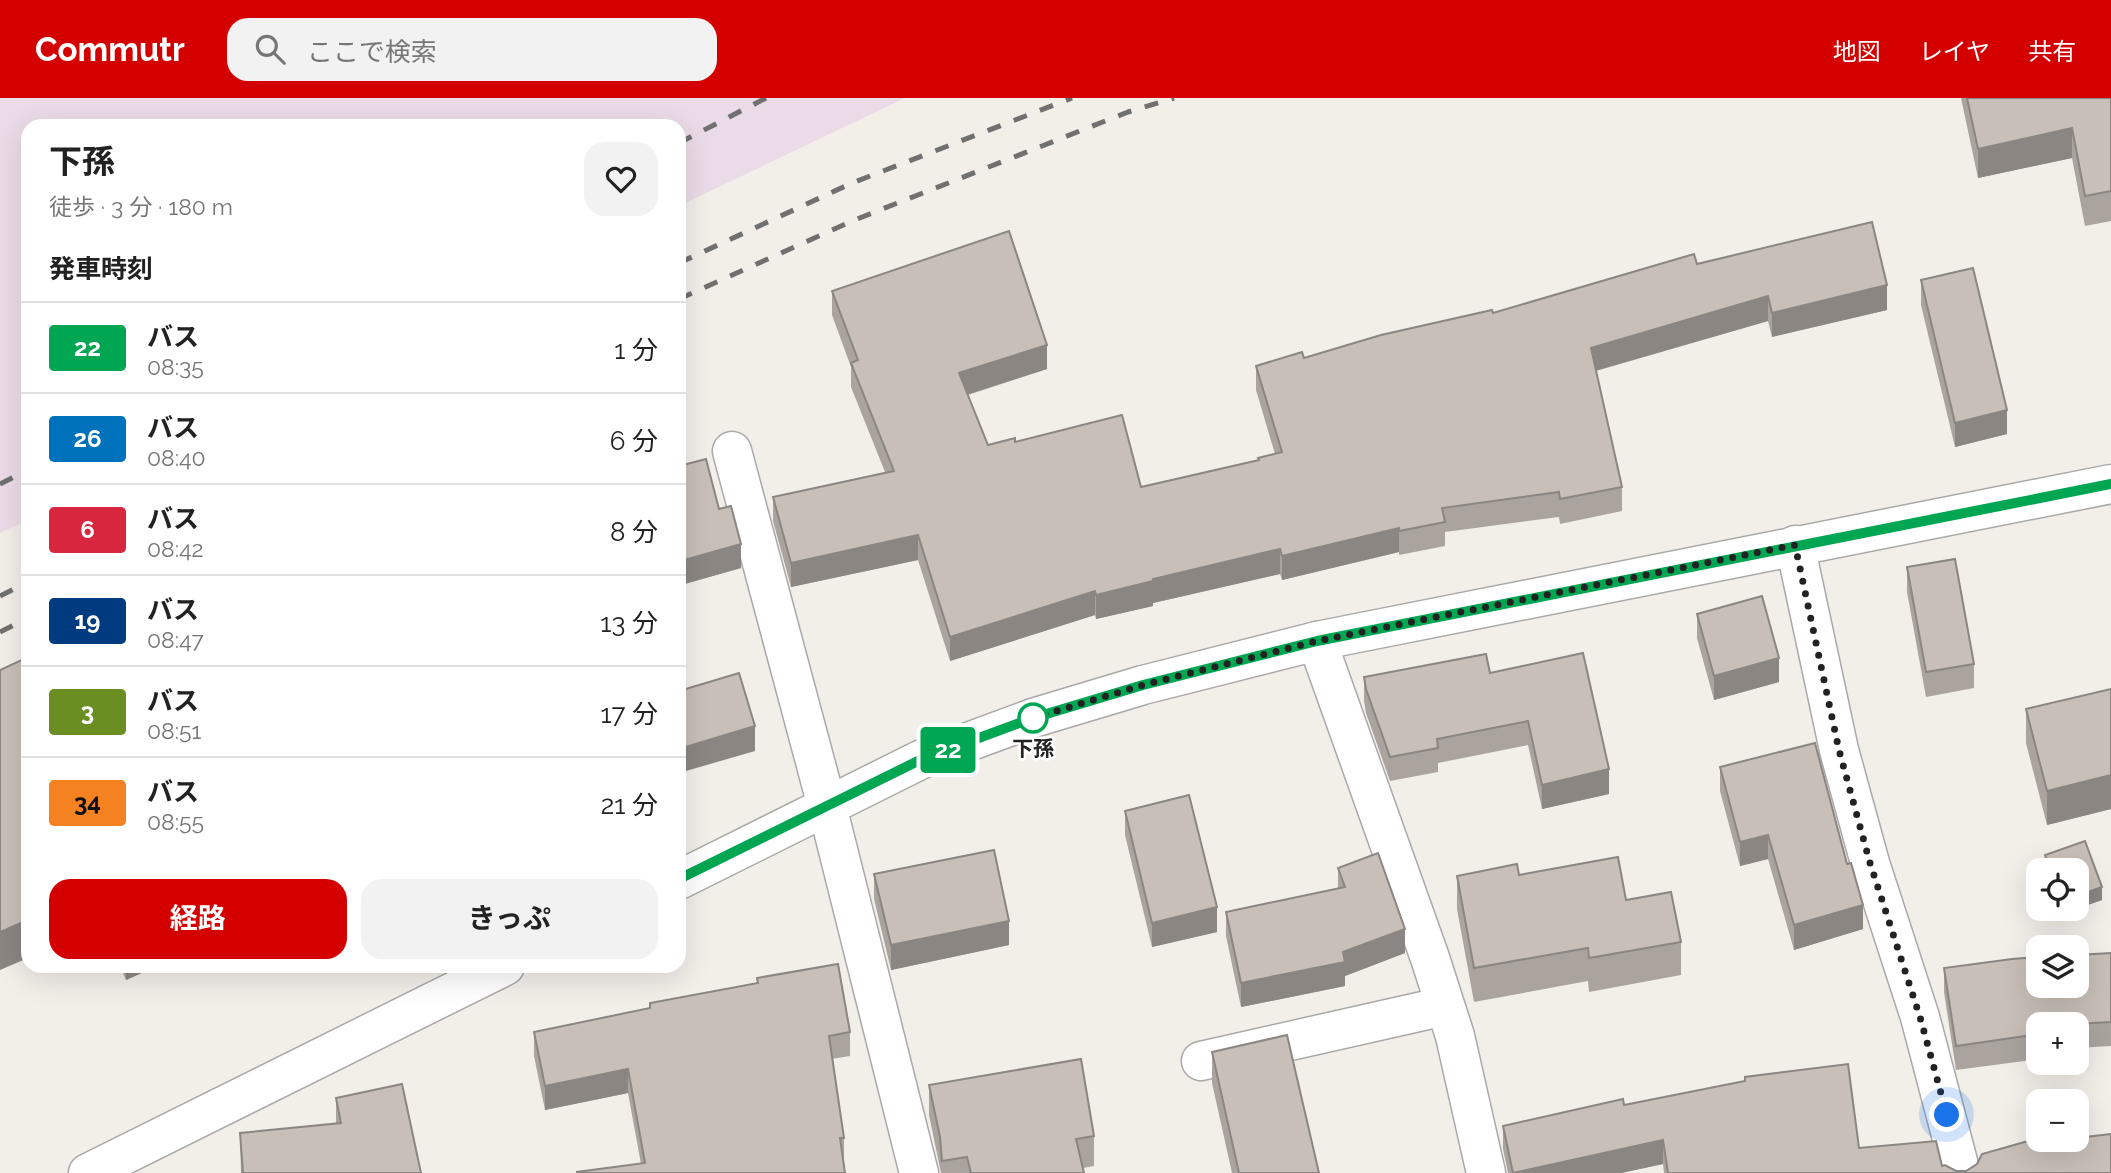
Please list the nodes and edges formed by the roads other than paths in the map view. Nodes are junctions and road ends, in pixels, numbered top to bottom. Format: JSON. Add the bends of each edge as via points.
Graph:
{"nodes":[{"id":1,"x":732,"y":451,"type":"dead end"},
{"id":2,"x":2111,"y":484,"type":"edge"},
{"id":3,"x":1795,"y":545,"type":"junction"},
{"id":4,"x":1317,"y":641,"type":"junction"},
{"id":5,"x":827,"y":806,"type":"junction"},
{"id":6,"x":686,"y":876,"type":"edge"},
{"id":7,"x":491,"y":973,"type":"edge"},
{"id":8,"x":1445,"y":1006,"type":"junction"},
{"id":9,"x":1201,"y":1061,"type":"dead end"},
{"id":10,"x":88,"y":1173,"type":"edge"},
{"id":11,"x":919,"y":1173,"type":"edge"},
{"id":12,"x":1486,"y":1173,"type":"edge"},
{"id":13,"x":1961,"y":1173,"type":"edge"}],
"edges":[{"from":1,"to":5,"type":"street"},
{"from":2,"to":3,"type":"street"},
{"from":3,"to":4,"type":"street"},
{"from":3,"to":13,"type":"street","via":[[1839,750],[1920,1017]]},
{"from":4,"to":5,"type":"street","via":[[1033,718],[922,759]]},
{"from":4,"to":8,"type":"street"},
{"from":5,"to":6,"type":"street"},
{"from":5,"to":11,"type":"street"},
{"from":7,"to":10,"type":"street"},
{"from":8,"to":9,"type":"street"},
{"from":8,"to":12,"type":"street"}]}
